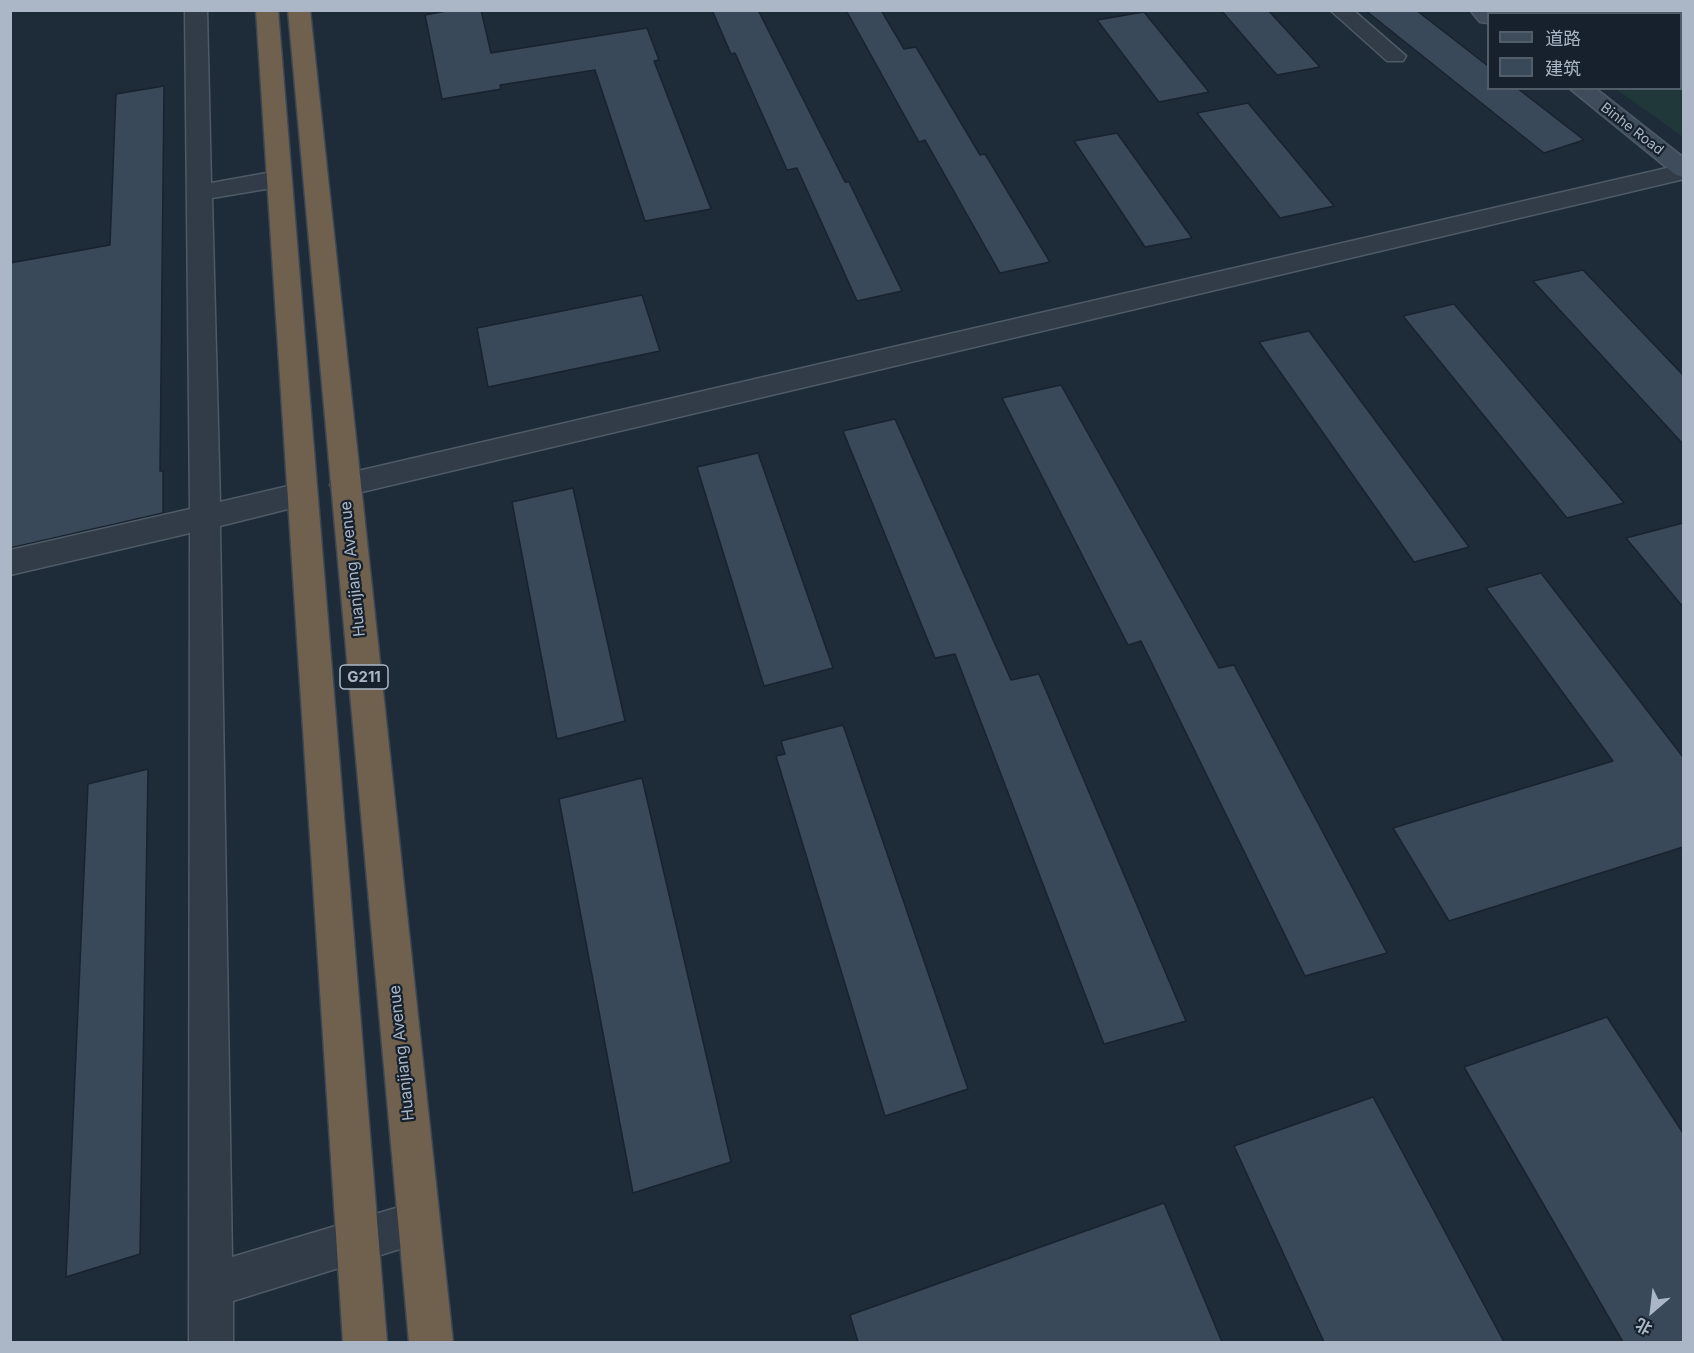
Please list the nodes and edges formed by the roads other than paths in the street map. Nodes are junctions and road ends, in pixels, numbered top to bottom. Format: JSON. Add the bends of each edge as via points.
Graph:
{"nodes":[{"id":1,"x":196,"y":10,"type":"edge"},
{"id":2,"x":267,"y":10,"type":"edge"},
{"id":3,"x":299,"y":10,"type":"edge"},
{"id":4,"x":1340,"y":10,"type":"edge"},
{"id":5,"x":1395,"y":56,"type":"dead end"},
{"id":6,"x":1583,"y":90,"type":"edge"},
{"id":7,"x":1683,"y":170,"type":"edge"},
{"id":8,"x":278,"y":179,"type":"junction"},
{"id":9,"x":199,"y":193,"type":"junction"},
{"id":10,"x":345,"y":485,"type":"junction"},
{"id":11,"x":302,"y":495,"type":"junction"},
{"id":12,"x":205,"y":518,"type":"junction"},
{"id":13,"x":10,"y":563,"type":"edge"},
{"id":14,"x":419,"y":1222,"type":"junction"},
{"id":15,"x":357,"y":1242,"type":"junction"},
{"id":16,"x":210,"y":1286,"type":"junction"},
{"id":17,"x":211,"y":1342,"type":"edge"},
{"id":18,"x":364,"y":1342,"type":"edge"},
{"id":19,"x":431,"y":1342,"type":"edge"}],
"edges":[{"from":1,"to":9,"type":"street"},
{"from":2,"to":8,"type":"highway","number":"G211"},
{"from":3,"to":10,"type":"highway","name":"Huanjiang Avenue","number":"G211"},
{"from":4,"to":5,"type":"street"},
{"from":6,"to":7,"type":"main road","name":"Binhe Road"},
{"from":7,"to":10,"type":"street"},
{"from":8,"to":9,"type":"street"},
{"from":8,"to":11,"type":"highway","number":"G211"},
{"from":9,"to":12,"type":"street"},
{"from":10,"to":14,"type":"highway","name":"Huanjiang Avenue","number":"G211"},
{"from":11,"to":12,"type":"street"},
{"from":11,"to":15,"type":"highway","number":"G211"},
{"from":12,"to":13,"type":"street"},
{"from":12,"to":16,"type":"street"},
{"from":14,"to":15,"type":"street"},
{"from":14,"to":19,"type":"highway","name":"Huanjiang Avenue","number":"G211"},
{"from":15,"to":16,"type":"street"},
{"from":15,"to":18,"type":"highway","number":"G211"},
{"from":16,"to":17,"type":"street"}]}
